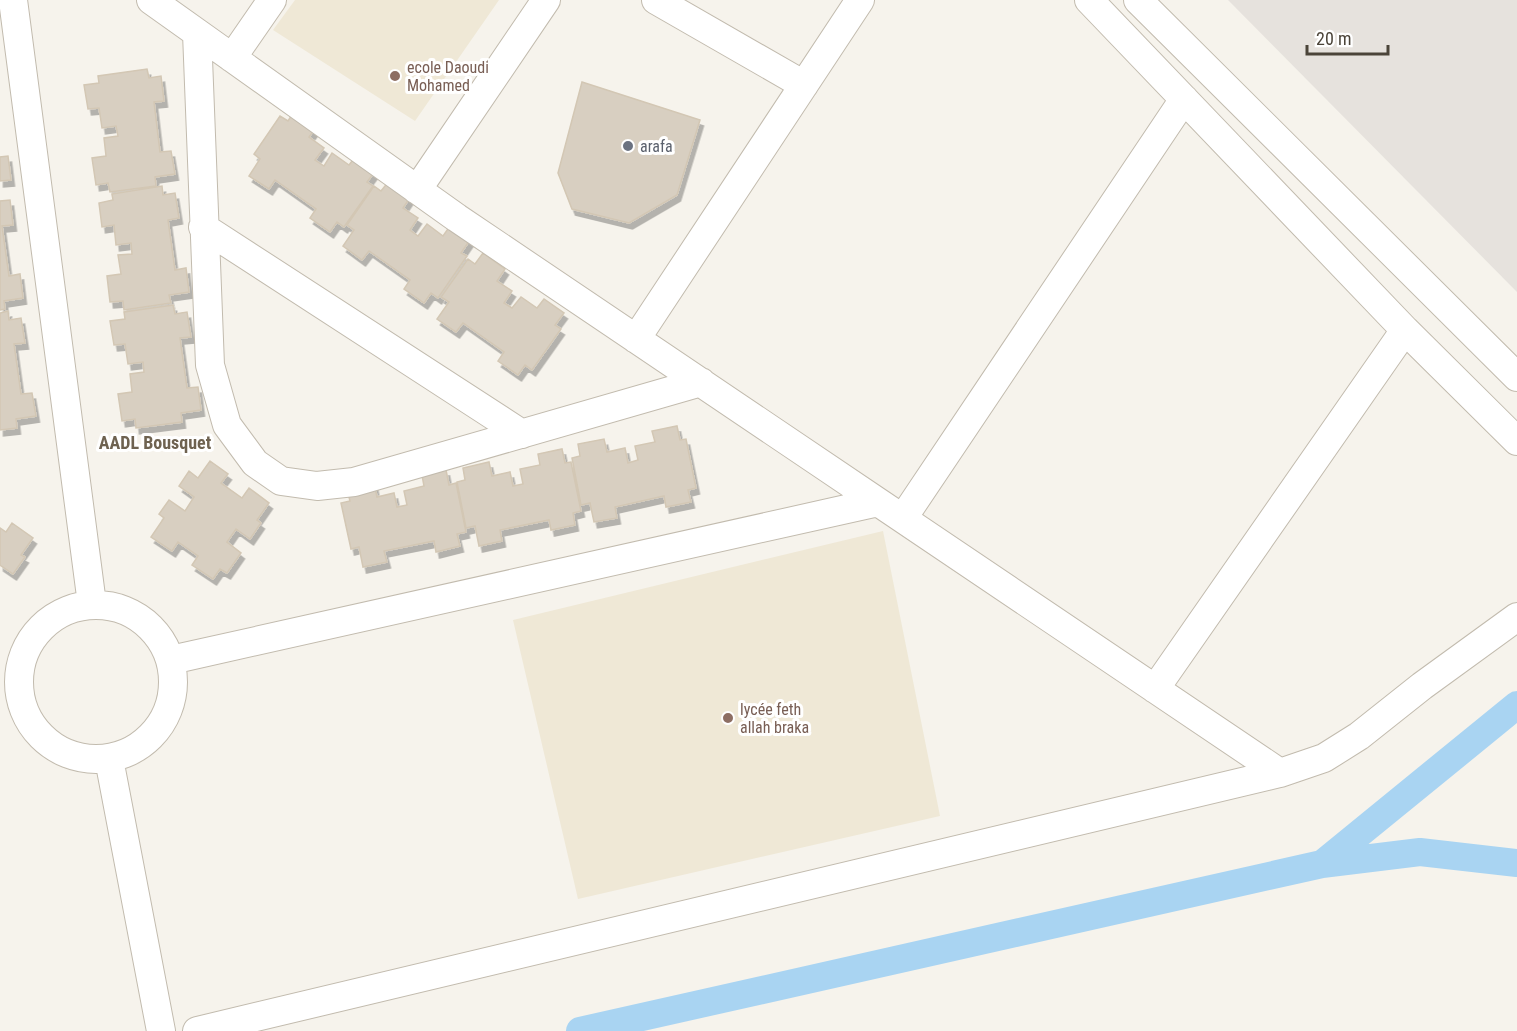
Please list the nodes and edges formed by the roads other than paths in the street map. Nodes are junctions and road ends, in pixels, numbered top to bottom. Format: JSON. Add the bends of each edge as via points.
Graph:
{"nodes":[{"id":1,"x":13,"y":0,"type":"edge"},
{"id":2,"x":151,"y":0,"type":"edge"},
{"id":3,"x":272,"y":0,"type":"edge"},
{"id":4,"x":546,"y":0,"type":"edge"},
{"id":5,"x":656,"y":0,"type":"edge"},
{"id":6,"x":860,"y":0,"type":"edge"},
{"id":7,"x":1089,"y":0,"type":"edge"},
{"id":8,"x":1138,"y":0,"type":"edge"},
{"id":9,"x":196,"y":33,"type":"junction"},
{"id":10,"x":232,"y":58,"type":"junction"},
{"id":11,"x":804,"y":85,"type":"junction"},
{"id":12,"x":1184,"y":99,"type":"junction"},
{"id":13,"x":417,"y":190,"type":"junction"},
{"id":14,"x":203,"y":227,"type":"junction"},
{"id":15,"x":1405,"y":330,"type":"junction"},
{"id":16,"x":636,"y":339,"type":"junction"},
{"id":17,"x":1517,"y":374,"type":"edge"},
{"id":18,"x":701,"y":382,"type":"junction"},
{"id":19,"x":522,"y":434,"type":"junction"},
{"id":20,"x":1517,"y":441,"type":"edge"},
{"id":21,"x":878,"y":502,"type":"junction"},
{"id":22,"x":903,"y":518,"type":"junction"},
{"id":23,"x":92,"y":604,"type":"junction"},
{"id":24,"x":1517,"y":617,"type":"edge"},
{"id":25,"x":171,"y":660,"type":"junction"},
{"id":26,"x":1155,"y":689,"type":"junction"},
{"id":27,"x":11,"y":707,"type":"edge"},
{"id":28,"x":109,"y":759,"type":"junction"},
{"id":29,"x":1280,"y":773,"type":"junction"},
{"id":30,"x":161,"y":1031,"type":"edge"},
{"id":31,"x":197,"y":1031,"type":"edge"}],
"edges":[{"from":1,"to":23,"type":"lane"},
{"from":2,"to":9,"type":"lane"},
{"from":3,"to":10,"type":"lane"},
{"from":4,"to":13,"type":"lane"},
{"from":5,"to":11,"type":"lane"},
{"from":6,"to":11,"type":"lane"},
{"from":7,"to":12,"type":"lane"},
{"from":8,"to":17,"type":"lane"},
{"from":9,"to":10,"type":"lane"},
{"from":9,"to":14,"type":"lane"},
{"from":10,"to":13,"type":"lane"},
{"from":11,"to":16,"type":"lane"},
{"from":12,"to":15,"type":"lane"},
{"from":12,"to":22,"type":"lane"},
{"from":13,"to":16,"type":"lane"},
{"from":14,"to":19,"type":"lane"},
{"from":14,"to":19,"type":"lane","via":[[210,365],[227,425],[255,464],[281,481],[317,486],[354,482]]},
{"from":15,"to":20,"type":"lane"},
{"from":15,"to":26,"type":"lane"},
{"from":16,"to":18,"type":"lane"},
{"from":18,"to":19,"type":"lane"},
{"from":18,"to":21,"type":"lane"},
{"from":21,"to":22,"type":"lane"},
{"from":21,"to":25,"type":"lane"},
{"from":22,"to":26,"type":"lane"},
{"from":23,"to":25,"type":"lane","via":[[109,605],[141,618],[154,630]]},
{"from":23,"to":27,"type":"lane","via":[[59,614],[33,638]]},
{"from":24,"to":29,"type":"lane","via":[[1359,736],[1324,758]]},
{"from":25,"to":28,"type":"lane","via":[[173,695],[160,727],[134,751]]},
{"from":26,"to":29,"type":"lane"},
{"from":27,"to":28,"type":"lane","via":[[52,746],[83,759]]},
{"from":28,"to":30,"type":"lane"},
{"from":29,"to":31,"type":"lane"}]}
